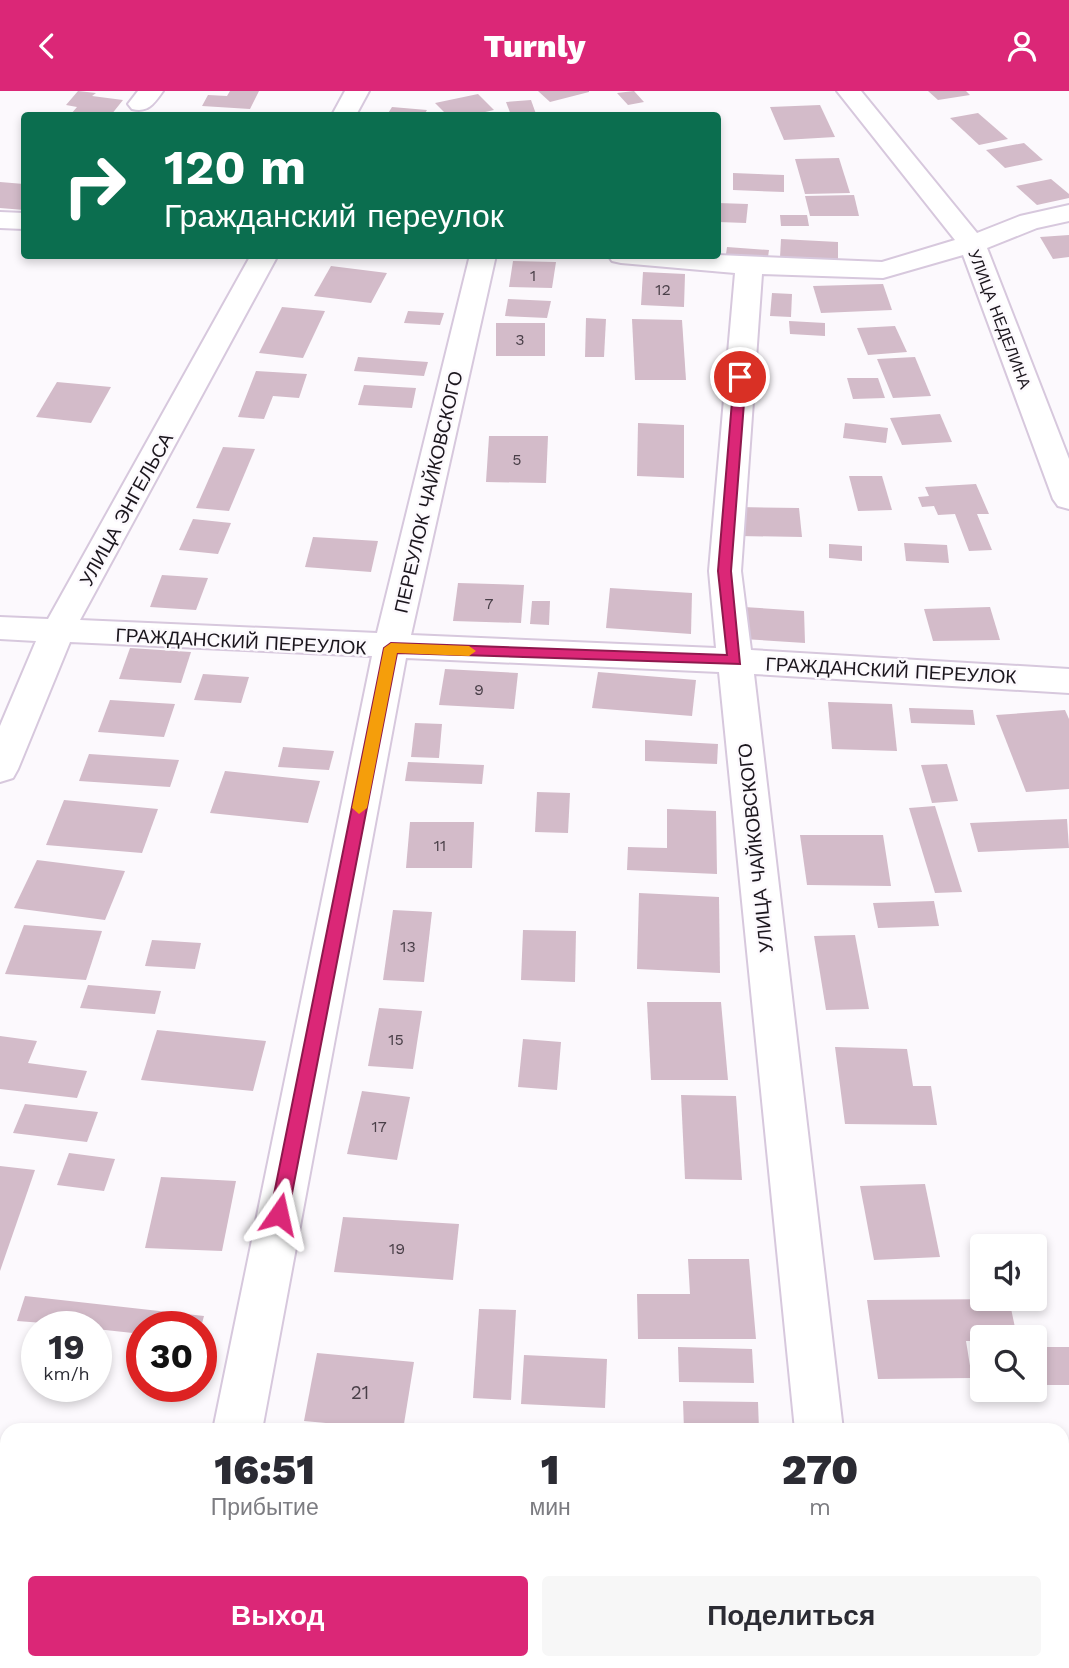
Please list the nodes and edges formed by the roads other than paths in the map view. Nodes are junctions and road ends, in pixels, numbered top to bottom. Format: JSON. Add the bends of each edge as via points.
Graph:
{"nodes":[{"id":1,"x":849,"y":91,"type":"edge"},
{"id":2,"x":1069,"y":213,"type":"edge"},
{"id":3,"x":0,"y":220,"type":"edge"},
{"id":4,"x":21,"y":221,"type":"edge"},
{"id":5,"x":972,"y":244,"type":"junction"},
{"id":6,"x":263,"y":259,"type":"edge"},
{"id":7,"x":482,"y":259,"type":"edge"},
{"id":8,"x":668,"y":259,"type":"edge"},
{"id":9,"x":749,"y":266,"type":"junction"},
{"id":10,"x":1069,"y":499,"type":"edge"},
{"id":11,"x":0,"y":628,"type":"edge"},
{"id":12,"x":57,"y":632,"type":"junction"},
{"id":13,"x":391,"y":648,"type":"junction"},
{"id":14,"x":735,"y":661,"type":"junction"},
{"id":15,"x":1069,"y":681,"type":"edge"},
{"id":16,"x":0,"y":769,"type":"edge"},
{"id":17,"x":238,"y":1423,"type":"edge"},
{"id":18,"x":818,"y":1423,"type":"edge"}],
"edges":[{"from":1,"to":5,"type":"street","name":"УЛИЦА НЕДЕЛИНА"},
{"from":2,"to":5,"type":"street","via":[[1029,222]]},
{"from":3,"to":4,"type":"street"},
{"from":5,"to":9,"type":"street","via":[[883,269]]},
{"from":5,"to":10,"type":"street","name":"УЛИЦА НЕДЕЛИНА"},
{"from":6,"to":12,"type":"street","name":"УЛИЦА ЭНГЕЛЬСА"},
{"from":7,"to":13,"type":"street","name":"ПЕРЕУЛОК ЧАЙКОВСКОГО"},
{"from":8,"to":9,"type":"street"},
{"from":9,"to":14,"type":"street","name":"УЛИЦА ЧАЙКОВСКОГО","via":[[724,571]]},
{"from":11,"to":12,"type":"street","name":"ГРАЖДАНСКИЙ ПЕРЕУЛОК"},
{"from":12,"to":13,"type":"street","name":"ГРАЖДАНСКИЙ ПЕРЕУЛОК"},
{"from":12,"to":16,"type":"street","name":"УЛИЦА ЭНГЕЛЬСА"},
{"from":13,"to":14,"type":"street","name":"ГРАЖДАНСКИЙ ПЕРЕУЛОК"},
{"from":13,"to":17,"type":"street","name":"ПЕРЕУЛОК ЧАЙКОВСКОГО"},
{"from":14,"to":15,"type":"street","name":"ГРАЖДАНСКИЙ ПЕРЕУЛОК"},
{"from":14,"to":18,"type":"street","name":"УЛИЦА ЧАЙКОВСКОГО"}]}
